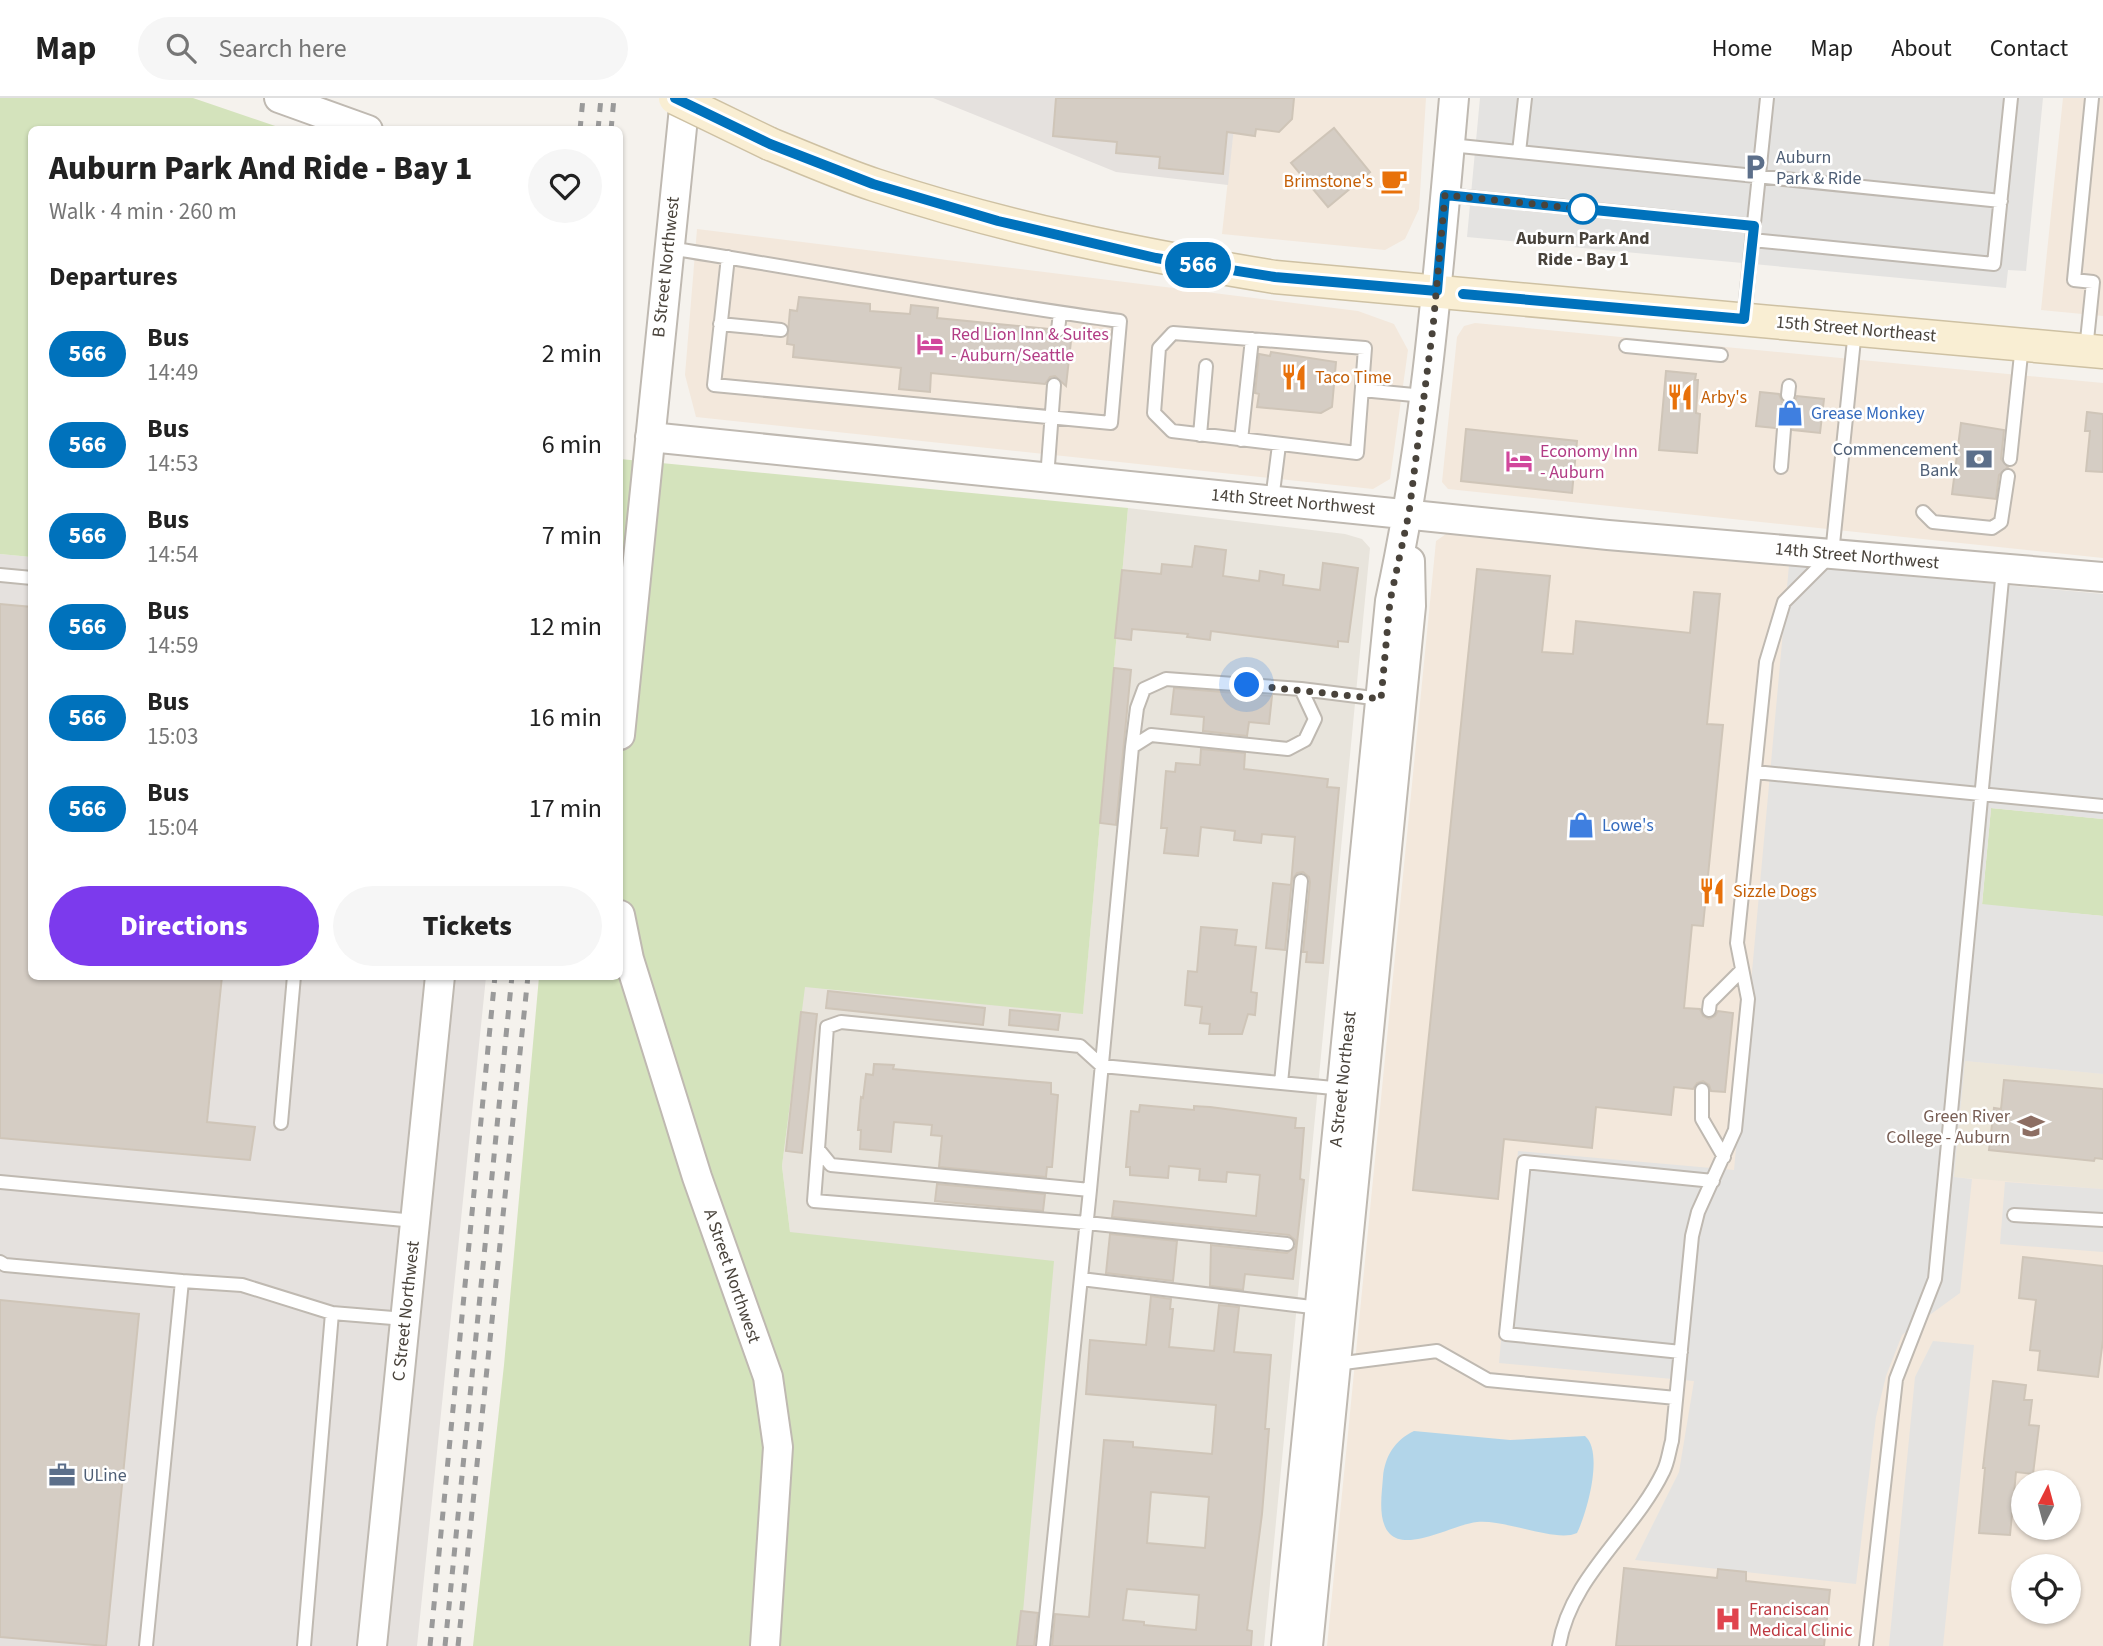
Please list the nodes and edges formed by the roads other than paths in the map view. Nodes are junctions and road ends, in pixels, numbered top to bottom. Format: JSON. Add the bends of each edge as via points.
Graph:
{"nodes":[{"id":1,"x":279,"y":98,"type":"edge"},
{"id":2,"x":675,"y":98,"type":"edge"},
{"id":3,"x":685,"y":98,"type":"edge"},
{"id":4,"x":1454,"y":98,"type":"edge"},
{"id":5,"x":1525,"y":98,"type":"edge"},
{"id":6,"x":1767,"y":98,"type":"edge"},
{"id":7,"x":2011,"y":98,"type":"edge"},
{"id":8,"x":2092,"y":98,"type":"edge"},
{"id":9,"x":357,"y":126,"type":"edge"},
{"id":10,"x":1450,"y":145,"type":"junction"},
{"id":11,"x":1519,"y":152,"type":"junction"},
{"id":12,"x":1759,"y":176,"type":"junction"},
{"id":13,"x":1445,"y":195,"type":"junction"},
{"id":14,"x":2001,"y":201,"type":"junction"},
{"id":15,"x":1754,"y":226,"type":"junction"},
{"id":16,"x":1752,"y":240,"type":"junction"},
{"id":17,"x":667,"y":248,"type":"junction"},
{"id":18,"x":727,"y":257,"type":"junction"},
{"id":19,"x":2098,"y":283,"type":"edge"},
{"id":20,"x":1437,"y":291,"type":"junction"},
{"id":21,"x":1060,"y":313,"type":"junction"},
{"id":22,"x":1744,"y":319,"type":"junction"},
{"id":23,"x":720,"y":324,"type":"junction"},
{"id":24,"x":781,"y":330,"type":"dead end"},
{"id":25,"x":1058,"y":330,"type":"dead end"},
{"id":26,"x":1855,"y":330,"type":"junction"},
{"id":27,"x":1252,"y":340,"type":"junction"},
{"id":28,"x":2022,"y":345,"type":"junction"},
{"id":29,"x":1626,"y":346,"type":"dead end"},
{"id":30,"x":2094,"y":351,"type":"edge"},
{"id":31,"x":1721,"y":355,"type":"dead end"},
{"id":32,"x":1206,"y":366,"type":"dead end"},
{"id":33,"x":1054,"y":385,"type":"dead end"},
{"id":34,"x":1362,"y":390,"type":"junction"},
{"id":35,"x":1424,"y":396,"type":"junction"},
{"id":36,"x":1051,"y":419,"type":"junction"},
{"id":37,"x":1784,"y":429,"type":"dead end"},
{"id":38,"x":1200,"y":435,"type":"junction"},
{"id":39,"x":650,"y":437,"type":"junction"},
{"id":40,"x":1241,"y":440,"type":"junction"},
{"id":41,"x":1279,"y":445,"type":"junction"},
{"id":42,"x":2010,"y":459,"type":"dead end"},
{"id":43,"x":1781,"y":467,"type":"dead end"},
{"id":44,"x":2008,"y":476,"type":"dead end"},
{"id":45,"x":1047,"y":478,"type":"junction"},
{"id":46,"x":1272,"y":499,"type":"junction"},
{"id":47,"x":1923,"y":512,"type":"dead end"},
{"id":48,"x":1409,"y":513,"type":"junction"},
{"id":49,"x":1832,"y":554,"type":"junction"},
{"id":50,"x":2003,"y":569,"type":"junction"},
{"id":51,"x":0,"y":575,"type":"edge"},
{"id":52,"x":2103,"y":577,"type":"edge"},
{"id":53,"x":28,"y":578,"type":"edge"},
{"id":54,"x":1301,"y":690,"type":"junction"},
{"id":55,"x":1381,"y":699,"type":"junction"},
{"id":56,"x":623,"y":705,"type":"edge"},
{"id":57,"x":1132,"y":747,"type":"junction"},
{"id":58,"x":1755,"y":772,"type":"junction"},
{"id":59,"x":1981,"y":794,"type":"junction"},
{"id":60,"x":2103,"y":806,"type":"edge"},
{"id":61,"x":1301,"y":881,"type":"dead end"},
{"id":62,"x":623,"y":932,"type":"edge"},
{"id":63,"x":1742,"y":970,"type":"junction"},
{"id":64,"x":294,"y":980,"type":"edge"},
{"id":65,"x":440,"y":980,"type":"edge"},
{"id":66,"x":1709,"y":1010,"type":"dead end"},
{"id":67,"x":1102,"y":1066,"type":"junction"},
{"id":68,"x":1281,"y":1083,"type":"junction"},
{"id":69,"x":1352,"y":1090,"type":"junction"},
{"id":70,"x":1702,"y":1090,"type":"dead end"},
{"id":71,"x":281,"y":1123,"type":"dead end"},
{"id":72,"x":818,"y":1149,"type":"junction"},
{"id":73,"x":1724,"y":1157,"type":"junction"},
{"id":74,"x":1713,"y":1181,"type":"junction"},
{"id":75,"x":0,"y":1182,"type":"edge"},
{"id":76,"x":1090,"y":1190,"type":"junction"},
{"id":77,"x":2014,"y":1215,"type":"dead end"},
{"id":78,"x":2103,"y":1220,"type":"edge"},
{"id":79,"x":415,"y":1221,"type":"junction"},
{"id":80,"x":1087,"y":1223,"type":"junction"},
{"id":81,"x":1287,"y":1244,"type":"dead end"},
{"id":82,"x":0,"y":1262,"type":"edge"},
{"id":83,"x":1081,"y":1279,"type":"junction"},
{"id":84,"x":182,"y":1281,"type":"junction"},
{"id":85,"x":1320,"y":1308,"type":"junction"},
{"id":86,"x":332,"y":1313,"type":"junction"},
{"id":87,"x":405,"y":1318,"type":"junction"},
{"id":88,"x":1681,"y":1352,"type":"junction"},
{"id":89,"x":1325,"y":1363,"type":"junction"},
{"id":90,"x":1676,"y":1398,"type":"junction"},
{"id":91,"x":146,"y":1646,"type":"edge"},
{"id":92,"x":303,"y":1646,"type":"edge"},
{"id":93,"x":372,"y":1646,"type":"edge"},
{"id":94,"x":765,"y":1646,"type":"edge"},
{"id":95,"x":1043,"y":1646,"type":"edge"},
{"id":96,"x":1286,"y":1646,"type":"edge"},
{"id":97,"x":1308,"y":1646,"type":"edge"},
{"id":98,"x":1559,"y":1646,"type":"edge"},
{"id":99,"x":1866,"y":1646,"type":"edge"}],
"edges":[{"from":1,"to":9,"type":"street"},
{"from":2,"to":20,"type":"main road","name":"15th Street Northeast","bridge":true,"via":[[770,144],[873,184],[998,221],[1156,258],[1275,277]]},
{"from":3,"to":17,"type":"street","name":"B Street Northwest"},
{"from":4,"to":10,"type":"street","name":"A Street Northeast"},
{"from":5,"to":11,"type":"lane"},
{"from":6,"to":12,"type":"lane"},
{"from":7,"to":14,"type":"lane"},
{"from":8,"to":19,"type":"lane","via":[[2074,280]]},
{"from":10,"to":11,"type":"lane"},
{"from":10,"to":13,"type":"street","name":"A Street Northeast"},
{"from":11,"to":12,"type":"lane"},
{"from":12,"to":14,"type":"lane"},
{"from":12,"to":15,"type":"lane"},
{"from":13,"to":15,"type":"lane"},
{"from":13,"to":20,"type":"street","name":"A Street Northeast"},
{"from":14,"to":16,"type":"lane","via":[[1994,264]]},
{"from":15,"to":16,"type":"lane"},
{"from":16,"to":22,"type":"lane"},
{"from":17,"to":18,"type":"lane"},
{"from":17,"to":39,"type":"street","name":"B Street Northwest"},
{"from":18,"to":21,"type":"lane"},
{"from":18,"to":23,"type":"lane"},
{"from":19,"to":30,"type":"lane"},
{"from":20,"to":22,"type":"main road","name":"15th Street Northeast"},
{"from":20,"to":35,"type":"street","name":"A Street Northeast"},
{"from":21,"to":25,"type":"lane"},
{"from":21,"to":36,"type":"lane","via":[[1120,321],[1119,334],[1111,424]]},
{"from":22,"to":26,"type":"main road","name":"15th Street Northeast"},
{"from":23,"to":24,"type":"lane"},
{"from":23,"to":36,"type":"lane","via":[[714,385]]},
{"from":26,"to":28,"type":"main road","name":"15th Street Northeast"},
{"from":26,"to":49,"type":"lane"},
{"from":27,"to":34,"type":"lane","via":[[1365,348]]},
{"from":27,"to":38,"type":"lane","via":[[1173,333],[1159,348],[1154,413],[1172,431]]},
{"from":27,"to":40,"type":"lane"},
{"from":28,"to":30,"type":"main road","name":"15th Street Northeast"},
{"from":28,"to":42,"type":"lane"},
{"from":29,"to":31,"type":"lane"},
{"from":32,"to":38,"type":"lane"},
{"from":33,"to":36,"type":"lane"},
{"from":34,"to":35,"type":"lane"},
{"from":34,"to":41,"type":"lane","via":[[1357,453]]},
{"from":35,"to":48,"type":"street","name":"A Street Northeast"},
{"from":36,"to":45,"type":"lane"},
{"from":37,"to":43,"type":"lane"},
{"from":38,"to":40,"type":"lane"},
{"from":39,"to":45,"type":"street","name":"14th Street Northwest"},
{"from":39,"to":56,"type":"street"},
{"from":40,"to":41,"type":"lane"},
{"from":41,"to":46,"type":"lane"},
{"from":44,"to":47,"type":"lane","via":[[2001,522],[1992,528],[1933,522]]},
{"from":45,"to":46,"type":"street","name":"14th Street Northwest"},
{"from":46,"to":48,"type":"street","name":"14th Street Northwest"},
{"from":48,"to":49,"type":"street","name":"14th Street Northwest"},
{"from":48,"to":55,"type":"street","name":"A Street Northeast","via":[[1390,601]]},
{"from":48,"to":69,"type":"street","name":"A Street Northeast","via":[[1411,606]]},
{"from":49,"to":50,"type":"street","name":"14th Street Northwest"},
{"from":49,"to":58,"type":"lane","via":[[1784,602],[1766,662]]},
{"from":50,"to":52,"type":"street","name":"14th Street Northwest"},
{"from":50,"to":59,"type":"lane"},
{"from":51,"to":53,"type":"lane"},
{"from":54,"to":55,"type":"lane"},
{"from":54,"to":57,"type":"lane","via":[[1167,679],[1144,689]]},
{"from":54,"to":57,"type":"lane","via":[[1315,719],[1305,740],[1288,749],[1151,736]]},
{"from":55,"to":69,"type":"street","name":"A Street Northeast"},
{"from":57,"to":67,"type":"lane"},
{"from":58,"to":59,"type":"lane"},
{"from":58,"to":63,"type":"lane","via":[[1737,943]]},
{"from":59,"to":60,"type":"lane"},
{"from":59,"to":99,"type":"lane","via":[[1935,1279],[1896,1380]]},
{"from":61,"to":68,"type":"lane"},
{"from":62,"to":94,"type":"street","name":"A Street Northwest","via":[[697,1177],[768,1377],[778,1447]]},
{"from":63,"to":66,"type":"lane","via":[[1710,1002]]},
{"from":63,"to":73,"type":"lane","via":[[1748,999],[1741,1082],[1734,1137]]},
{"from":64,"to":71,"type":"lane"},
{"from":65,"to":79,"type":"street","name":"C Street Northwest"},
{"from":67,"to":68,"type":"lane"},
{"from":67,"to":72,"type":"lane","via":[[1080,1046],[841,1022],[827,1027]]},
{"from":67,"to":76,"type":"lane"},
{"from":68,"to":69,"type":"lane"},
{"from":69,"to":85,"type":"street","name":"A Street Northeast"},
{"from":69,"to":89,"type":"street","name":"A Street Northeast"},
{"from":70,"to":73,"type":"lane","via":[[1702,1119]]},
{"from":72,"to":76,"type":"lane","via":[[831,1165]]},
{"from":72,"to":80,"type":"lane","via":[[814,1202]]},
{"from":73,"to":74,"type":"lane"},
{"from":74,"to":88,"type":"lane","via":[[1692,1236]]},
{"from":74,"to":88,"type":"lane","via":[[1524,1162],[1506,1334]]},
{"from":75,"to":79,"type":"lane"},
{"from":76,"to":80,"type":"lane"},
{"from":77,"to":78,"type":"lane"},
{"from":79,"to":87,"type":"street","name":"C Street Northwest"},
{"from":80,"to":81,"type":"lane"},
{"from":80,"to":83,"type":"lane"},
{"from":82,"to":84,"type":"lane"},
{"from":83,"to":85,"type":"lane"},
{"from":83,"to":95,"type":"lane"},
{"from":84,"to":86,"type":"lane","via":[[242,1285]]},
{"from":84,"to":91,"type":"lane"},
{"from":85,"to":89,"type":"street","name":"A Street Northeast"},
{"from":86,"to":87,"type":"lane"},
{"from":86,"to":92,"type":"lane"},
{"from":87,"to":93,"type":"street","name":"C Street Northwest"},
{"from":88,"to":90,"type":"lane"},
{"from":89,"to":90,"type":"lane","via":[[1437,1351],[1488,1380]]},
{"from":89,"to":96,"type":"street","name":"A Street Northeast"},
{"from":89,"to":97,"type":"street","name":"A Street Northeast"},
{"from":90,"to":98,"type":"lane","via":[[1665,1469],[1587,1579]]}]}
